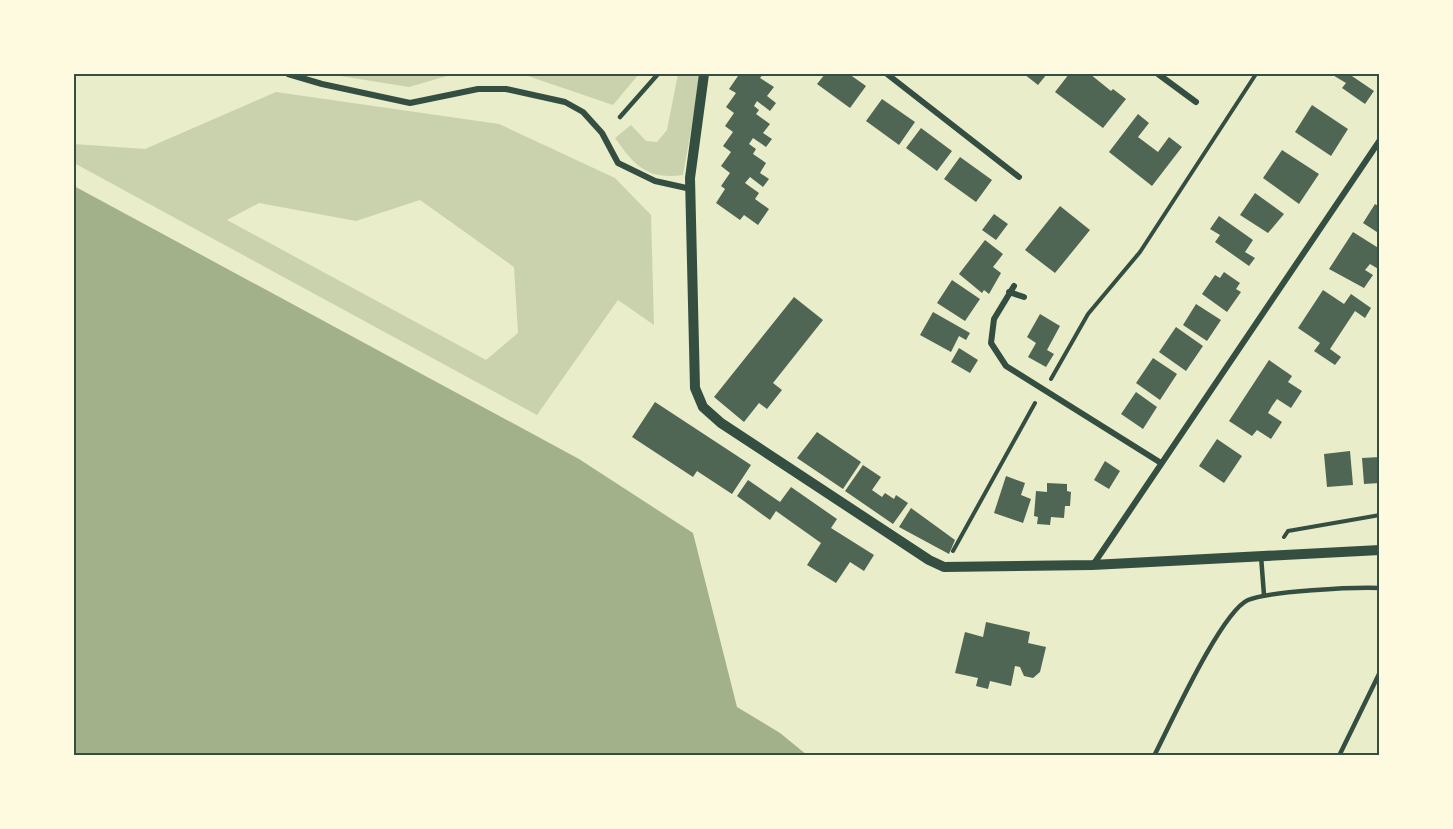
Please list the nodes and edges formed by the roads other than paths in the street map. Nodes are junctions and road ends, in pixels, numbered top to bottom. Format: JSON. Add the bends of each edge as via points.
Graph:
{"nodes":[{"id":1,"x":288,"y":74,"type":"edge"},
{"id":2,"x":658,"y":74,"type":"edge"},
{"id":3,"x":704,"y":74,"type":"edge"},
{"id":4,"x":887,"y":74,"type":"edge"},
{"id":5,"x":1158,"y":74,"type":"edge"},
{"id":6,"x":1196,"y":102,"type":"dead end"},
{"id":7,"x":621,"y":117,"type":"dead end"},
{"id":8,"x":1380,"y":140,"type":"edge"},
{"id":9,"x":1019,"y":177,"type":"dead end"},
{"id":10,"x":691,"y":190,"type":"junction"},
{"id":11,"x":1014,"y":286,"type":"dead end"},
{"id":12,"x":1010,"y":292,"type":"junction"},
{"id":13,"x":1024,"y":297,"type":"dead end"},
{"id":14,"x":1161,"y":463,"type":"junction"},
{"id":15,"x":1380,"y":550,"type":"edge"},
{"id":16,"x":1266,"y":555,"type":"junction"},
{"id":17,"x":1092,"y":566,"type":"junction"},
{"id":18,"x":1380,"y":588,"type":"edge"},
{"id":19,"x":1264,"y":595,"type":"junction"},
{"id":20,"x":1380,"y":672,"type":"edge"},
{"id":21,"x":1154,"y":756,"type":"edge"},
{"id":22,"x":1339,"y":756,"type":"edge"}],
"edges":[{"from":1,"to":10,"type":"street","via":[[410,103],[478,89],[506,89],[565,102],[583,112],[602,133],[618,163],[655,181]]},
{"from":2,"to":7,"type":"lane"},
{"from":3,"to":10,"type":"street"},
{"from":4,"to":9,"type":"street"},
{"from":5,"to":6,"type":"street"},
{"from":8,"to":14,"type":"street"},
{"from":10,"to":17,"type":"street","via":[[694,378],[703,407],[768,456],[944,567]]},
{"from":11,"to":12,"type":"street"},
{"from":12,"to":13,"type":"street"},
{"from":12,"to":14,"type":"street","via":[[994,319],[991,344],[1006,366]]},
{"from":14,"to":17,"type":"street"},
{"from":15,"to":16,"type":"street"},
{"from":16,"to":17,"type":"street"},
{"from":16,"to":19,"type":"lane"},
{"from":18,"to":19,"type":"lane"},
{"from":19,"to":21,"type":"lane","via":[[1245,601],[1224,624]]},
{"from":20,"to":22,"type":"lane"}]}
